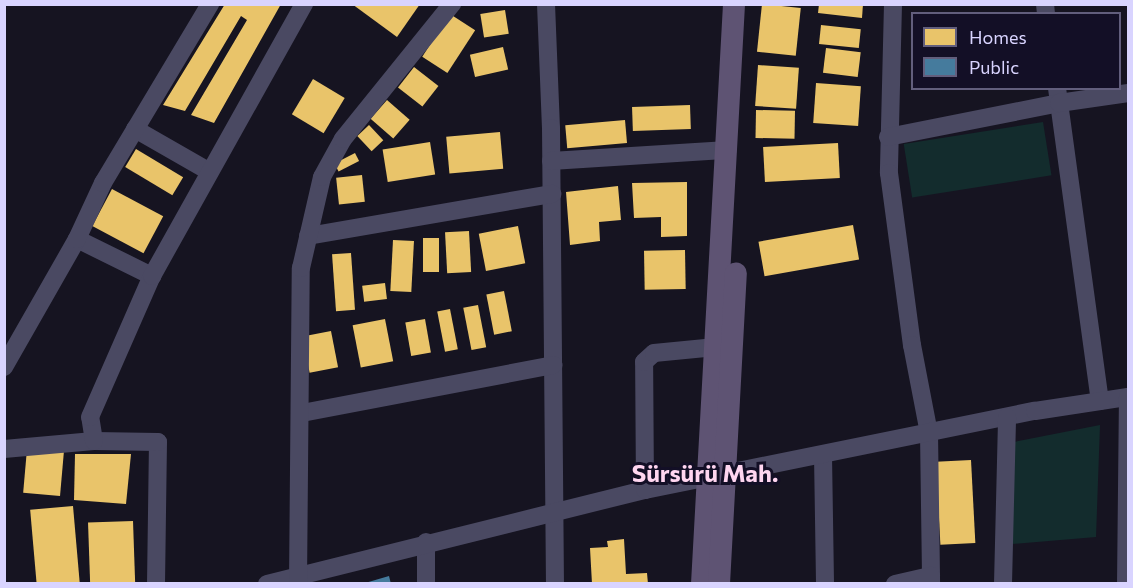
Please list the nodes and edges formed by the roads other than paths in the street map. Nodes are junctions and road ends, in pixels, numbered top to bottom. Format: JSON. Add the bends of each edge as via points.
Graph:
{"nodes":[{"id":1,"x":210,"y":4,"type":"edge"},
{"id":2,"x":304,"y":4,"type":"edge"},
{"id":3,"x":452,"y":4,"type":"edge"},
{"id":4,"x":546,"y":4,"type":"edge"},
{"id":5,"x":734,"y":4,"type":"edge"},
{"id":6,"x":747,"y":4,"type":"edge"},
{"id":7,"x":893,"y":4,"type":"edge"},
{"id":8,"x":1128,"y":93,"type":"edge"},
{"id":9,"x":1058,"y":96,"type":"edge"},
{"id":10,"x":135,"y":129,"type":"junction"},
{"id":11,"x":888,"y":137,"type":"junction"},
{"id":12,"x":728,"y":150,"type":"junction"},
{"id":13,"x":552,"y":161,"type":"junction"},
{"id":14,"x":210,"y":172,"type":"junction"},
{"id":15,"x":552,"y":194,"type":"junction"},
{"id":16,"x":308,"y":236,"type":"junction"},
{"id":17,"x":77,"y":239,"type":"junction"},
{"id":18,"x":152,"y":276,"type":"junction"},
{"id":19,"x":716,"y":347,"type":"junction"},
{"id":20,"x":553,"y":365,"type":"junction"},
{"id":21,"x":4,"y":367,"type":"edge"},
{"id":22,"x":1128,"y":397,"type":"edge"},
{"id":23,"x":1100,"y":401,"type":"junction"},
{"id":24,"x":302,"y":413,"type":"junction"},
{"id":25,"x":1007,"y":417,"type":"junction"},
{"id":26,"x":929,"y":433,"type":"junction"},
{"id":27,"x":94,"y":441,"type":"junction"},
{"id":28,"x":4,"y":449,"type":"edge"},
{"id":29,"x":823,"y":455,"type":"junction"},
{"id":30,"x":716,"y":477,"type":"junction"},
{"id":31,"x":645,"y":490,"type":"junction"},
{"id":32,"x":555,"y":510,"type":"junction"},
{"id":33,"x":426,"y":542,"type":"junction"},
{"id":34,"x":298,"y":579,"type":"edge"},
{"id":35,"x":931,"y":580,"type":"edge"},
{"id":36,"x":156,"y":584,"type":"edge"},
{"id":37,"x":267,"y":584,"type":"edge"},
{"id":38,"x":426,"y":584,"type":"edge"},
{"id":39,"x":555,"y":584,"type":"edge"},
{"id":40,"x":702,"y":584,"type":"edge"},
{"id":41,"x":719,"y":584,"type":"edge"},
{"id":42,"x":825,"y":584,"type":"edge"},
{"id":43,"x":895,"y":584,"type":"edge"},
{"id":44,"x":1003,"y":584,"type":"edge"},
{"id":45,"x":1126,"y":584,"type":"edge"}],
"edges":[{"from":1,"to":10,"type":"street"},
{"from":2,"to":14,"type":"street"},
{"from":3,"to":16,"type":"street","via":[[343,139],[322,177]]},
{"from":4,"to":13,"type":"street"},
{"from":5,"to":12,"type":"main road"},
{"from":6,"to":30,"type":"main road"},
{"from":7,"to":11,"type":"street"},
{"from":8,"to":9,"type":"street"},
{"from":9,"to":11,"type":"street"},
{"from":9,"to":23,"type":"street"},
{"from":10,"to":14,"type":"street"},
{"from":10,"to":17,"type":"street","via":[[103,183]]},
{"from":11,"to":26,"type":"street","via":[[899,252]]},
{"from":12,"to":13,"type":"street"},
{"from":12,"to":19,"type":"main road"},
{"from":13,"to":15,"type":"street"},
{"from":14,"to":18,"type":"street"},
{"from":15,"to":16,"type":"street"},
{"from":15,"to":20,"type":"street"},
{"from":16,"to":24,"type":"street","via":[[301,268]]},
{"from":17,"to":18,"type":"street"},
{"from":17,"to":21,"type":"street"},
{"from":18,"to":27,"type":"street","via":[[90,417]]},
{"from":19,"to":30,"type":"main road"},
{"from":19,"to":31,"type":"street","via":[[654,353],[644,362]]},
{"from":20,"to":24,"type":"street"},
{"from":20,"to":32,"type":"street"},
{"from":22,"to":23,"type":"street"},
{"from":22,"to":45,"type":"street"},
{"from":23,"to":25,"type":"street"},
{"from":24,"to":34,"type":"street"},
{"from":25,"to":26,"type":"street"},
{"from":25,"to":44,"type":"street"},
{"from":26,"to":29,"type":"street"},
{"from":26,"to":35,"type":"street"},
{"from":27,"to":28,"type":"street"},
{"from":27,"to":36,"type":"street","via":[[158,442]]},
{"from":29,"to":30,"type":"street"},
{"from":29,"to":42,"type":"street"},
{"from":30,"to":31,"type":"street"},
{"from":30,"to":40,"type":"main road"},
{"from":30,"to":41,"type":"main road"},
{"from":31,"to":32,"type":"street"},
{"from":32,"to":33,"type":"street"},
{"from":32,"to":39,"type":"street"},
{"from":33,"to":34,"type":"street"},
{"from":33,"to":38,"type":"street"},
{"from":34,"to":37,"type":"street"},
{"from":35,"to":43,"type":"street"}]}
